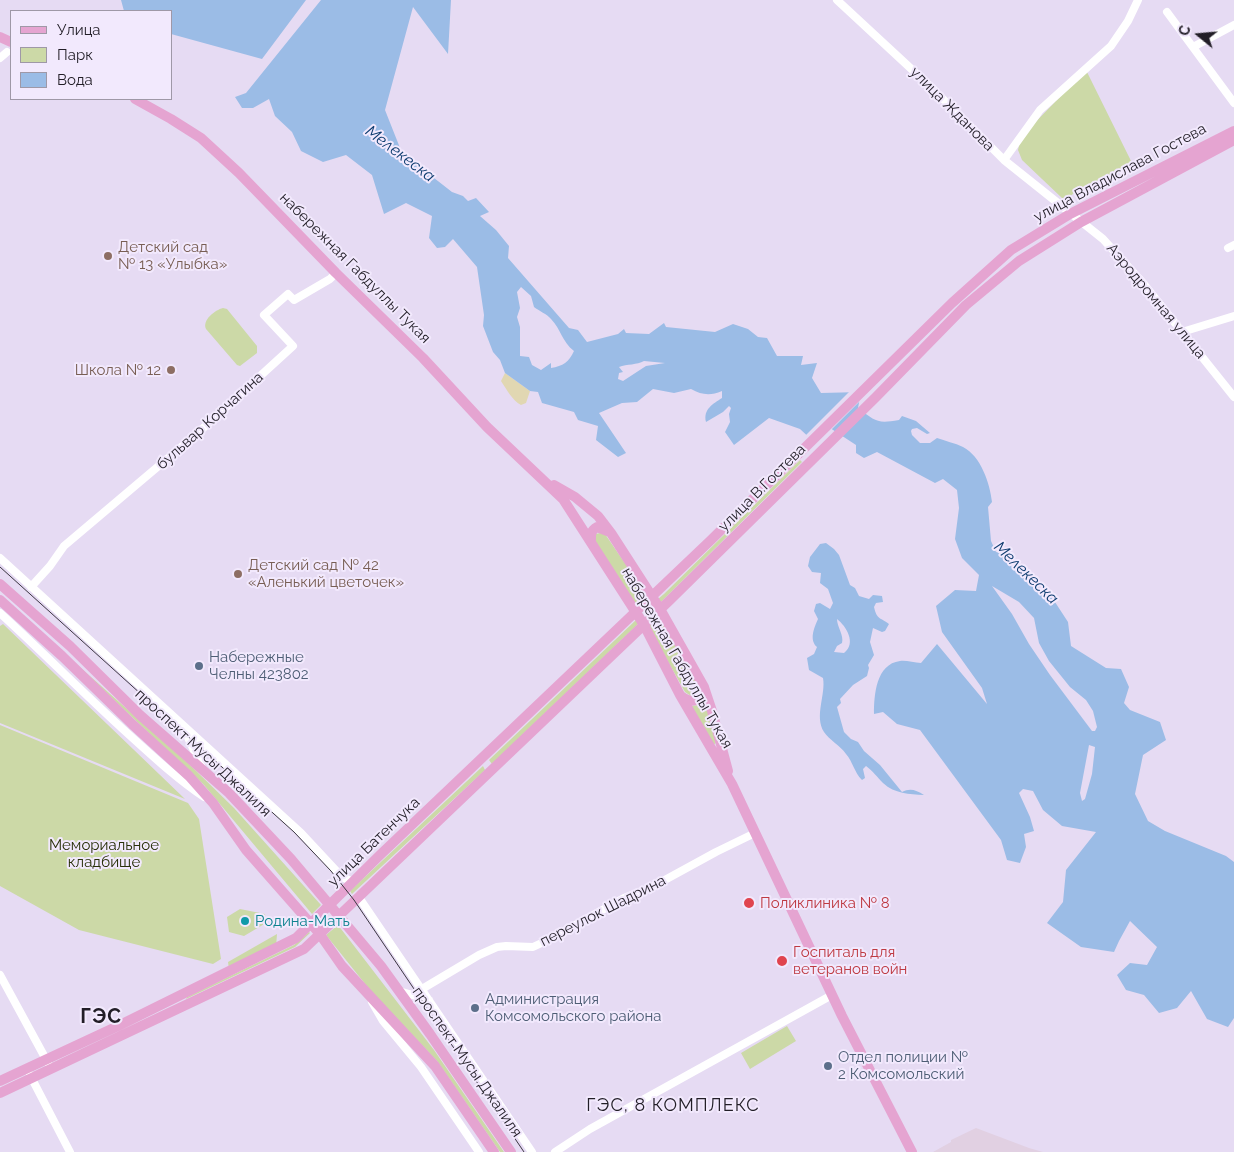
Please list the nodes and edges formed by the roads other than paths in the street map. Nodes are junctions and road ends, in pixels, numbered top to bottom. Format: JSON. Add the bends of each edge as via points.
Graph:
{"nodes":[{"id":1,"x":837,"y":0,"type":"edge"},
{"id":2,"x":1138,"y":0,"type":"edge"},
{"id":3,"x":1167,"y":12,"type":"dead end"},
{"id":4,"x":1234,"y":26,"type":"edge"},
{"id":5,"x":0,"y":37,"type":"edge"},
{"id":6,"x":9,"y":47,"type":"edge"},
{"id":7,"x":1193,"y":47,"type":"junction"},
{"id":8,"x":0,"y":58,"type":"edge"},
{"id":9,"x":137,"y":100,"type":"edge"},
{"id":10,"x":1234,"y":103,"type":"edge"},
{"id":11,"x":1234,"y":124,"type":"edge"},
{"id":12,"x":1234,"y":130,"type":"edge"},
{"id":13,"x":1230,"y":140,"type":"edge"},
{"id":14,"x":1004,"y":160,"type":"junction"},
{"id":15,"x":1070,"y":214,"type":"junction"},
{"id":16,"x":1081,"y":222,"type":"junction"},
{"id":17,"x":336,"y":273,"type":"junction"},
{"id":18,"x":1234,"y":316,"type":"edge"},
{"id":19,"x":1182,"y":332,"type":"junction"},
{"id":20,"x":866,"y":387,"type":"joint"},
{"id":21,"x":876,"y":397,"type":"joint"},
{"id":22,"x":1234,"y":397,"type":"edge"},
{"id":23,"x":540,"y":476,"type":"junction"},
{"id":24,"x":611,"y":532,"type":"junction"},
{"id":25,"x":711,"y":540,"type":"joint"},
{"id":26,"x":591,"y":542,"type":"junction"},
{"id":27,"x":0,"y":558,"type":"edge"},
{"id":28,"x":0,"y":584,"type":"edge"},
{"id":29,"x":31,"y":587,"type":"junction"},
{"id":30,"x":651,"y":596,"type":"junction"},
{"id":31,"x":0,"y":600,"type":"edge"},
{"id":32,"x":669,"y":601,"type":"joint"},
{"id":33,"x":660,"y":608,"type":"junction"},
{"id":34,"x":636,"y":612,"type":"junction"},
{"id":35,"x":2,"y":617,"type":"edge"},
{"id":36,"x":644,"y":625,"type":"junction"},
{"id":37,"x":704,"y":688,"type":"junction"},
{"id":38,"x":680,"y":695,"type":"junction"},
{"id":39,"x":182,"y":725,"type":"junction"},
{"id":40,"x":479,"y":763,"type":"junction"},
{"id":41,"x":202,"y":770,"type":"junction"},
{"id":42,"x":487,"y":774,"type":"junction"},
{"id":43,"x":732,"y":784,"type":"junction"},
{"id":44,"x":213,"y":803,"type":"junction"},
{"id":45,"x":754,"y":833,"type":"junction"},
{"id":46,"x":353,"y":882,"type":"junction"},
{"id":47,"x":358,"y":896,"type":"junction"},
{"id":48,"x":330,"y":906,"type":"junction"},
{"id":49,"x":338,"y":916,"type":"junction"},
{"id":50,"x":311,"y":924,"type":"junction"},
{"id":51,"x":319,"y":933,"type":"junction"},
{"id":52,"x":0,"y":975,"type":"edge"},
{"id":53,"x":422,"y":989,"type":"junction"},
{"id":54,"x":399,"y":990,"type":"junction"},
{"id":55,"x":185,"y":993,"type":"junction"},
{"id":56,"x":368,"y":994,"type":"junction"},
{"id":57,"x":832,"y":995,"type":"junction"},
{"id":58,"x":429,"y":1000,"type":"junction"},
{"id":59,"x":190,"y":1003,"type":"junction"},
{"id":60,"x":46,"y":1058,"type":"junction"},
{"id":61,"x":27,"y":1068,"type":"junction"},
{"id":62,"x":52,"y":1069,"type":"junction"},
{"id":63,"x":32,"y":1078,"type":"junction"},
{"id":64,"x":0,"y":1081,"type":"edge"},
{"id":65,"x":0,"y":1094,"type":"edge"},
{"id":66,"x":70,"y":1152,"type":"edge"},
{"id":67,"x":479,"y":1152,"type":"edge"},
{"id":68,"x":494,"y":1152,"type":"edge"},
{"id":69,"x":510,"y":1152,"type":"edge"},
{"id":70,"x":532,"y":1152,"type":"edge"},
{"id":71,"x":555,"y":1152,"type":"edge"},
{"id":72,"x":912,"y":1152,"type":"edge"}],
"edges":[{"from":1,"to":14,"type":"street","name":"улица Жданова"},
{"from":2,"to":14,"type":"street","via":[[1111,46],[1040,110]]},
{"from":3,"to":7,"type":"street"},
{"from":4,"to":7,"type":"street"},
{"from":5,"to":6,"type":"main road"},
{"from":6,"to":8,"type":"street"},
{"from":7,"to":10,"type":"street"},
{"from":9,"to":17,"type":"main road","name":"набережная Габдуллы Тукая","via":[[201,138],[268,201]]},
{"from":11,"to":13,"type":"street"},
{"from":12,"to":13,"type":"main road","name":"улица Владислава Гостева"},
{"from":13,"to":15,"type":"main road","name":"улица Владислава Гостева"},
{"from":13,"to":16,"type":"main road","name":"улица Владислава Гостева"},
{"from":14,"to":15,"type":"street","name":"улица Жданова"},
{"from":15,"to":16,"type":"street","name":"Аэродромная улица"},
{"from":15,"to":20,"type":"main road","name":"улица Владислава Гостева","via":[[1011,250]]},
{"from":16,"to":19,"type":"street","name":"Аэродромная улица","via":[[1103,239]]},
{"from":16,"to":21,"type":"main road","name":"улица Владислава Гостева","via":[[1019,260],[966,305]]},
{"from":17,"to":23,"type":"main road","name":"набережная Габдуллы Тукая"},
{"from":17,"to":29,"type":"street","name":"бульвар Корчагина","via":[[294,300],[288,294],[264,315],[294,346],[64,546]]},
{"from":18,"to":19,"type":"street"},
{"from":19,"to":22,"type":"street","name":"Аэродромная улица"},
{"from":20,"to":25,"type":"main road","name":"улица В.Гостева"},
{"from":21,"to":32,"type":"main road","name":"улица В.Гостева"},
{"from":23,"to":24,"type":"main road","name":"набережная Габдуллы Тукая","via":[[575,497]]},
{"from":23,"to":26,"type":"main road","name":"набережная Габдуллы Тукая","via":[[563,499]]},
{"from":24,"to":26,"type":"main road","via":[[597,528],[591,534]]},
{"from":24,"to":30,"type":"main road","name":"набережная Габдуллы Тукая"},
{"from":25,"to":30,"type":"main road","name":"улица Батенчука"},
{"from":26,"to":34,"type":"main road","name":"набережная Габдуллы Тукая"},
{"from":27,"to":29,"type":"street"},
{"from":28,"to":41,"type":"main road","name":"проспект Мусы Джалиля"},
{"from":29,"to":39,"type":"street"},
{"from":30,"to":33,"type":"main road","name":"набережная Габдуллы Тукая"},
{"from":30,"to":34,"type":"main road","name":"улица Батенчука"},
{"from":31,"to":44,"type":"main road","name":"проспект Мусы Джалиля","via":[[189,776]]},
{"from":32,"to":33,"type":"main road","name":"улица Батенчука"},
{"from":33,"to":36,"type":"main road","name":"улица Батенчука"},
{"from":33,"to":37,"type":"main road","name":"набережная Габдуллы Тукая"},
{"from":34,"to":36,"type":"main road","name":"набережная Габдуллы Тукая"},
{"from":34,"to":40,"type":"main road","name":"улица Батенчука"},
{"from":35,"to":44,"type":"street","via":[[182,782]]},
{"from":36,"to":38,"type":"main road","name":"набережная Габдуллы Тукая"},
{"from":36,"to":42,"type":"main road","name":"улица Батенчука"},
{"from":37,"to":38,"type":"main road","via":[[694,701]]},
{"from":37,"to":43,"type":"main road","name":"набережная Габдуллы Тукая"},
{"from":38,"to":43,"type":"main road","name":"набережная Габдуллы Тукая"},
{"from":39,"to":41,"type":"street"},
{"from":39,"to":46,"type":"street","via":[[301,833],[342,877]]},
{"from":40,"to":42,"type":"main road","via":[[488,764]]},
{"from":40,"to":46,"type":"main road","name":"улица Батенчука"},
{"from":41,"to":48,"type":"main road","name":"проспект Мусы Джалиля","via":[[266,832]]},
{"from":42,"to":47,"type":"main road","name":"улица Батенчука"},
{"from":43,"to":45,"type":"main road","name":"набережная Габдуллы Тукая"},
{"from":44,"to":50,"type":"main road","name":"проспект Мусы Джалиля","via":[[246,850]]},
{"from":45,"to":53,"type":"street","name":"переулок Шадрина","via":[[533,947],[497,947]]},
{"from":45,"to":57,"type":"main road","name":"набережная Габдуллы Тукая"},
{"from":46,"to":48,"type":"main road","name":"улица Батенчука"},
{"from":47,"to":49,"type":"main road","name":"улица Батенчука"},
{"from":47,"to":53,"type":"street"},
{"from":48,"to":49,"type":"main road","name":"проспект Мусы Джалиля"},
{"from":48,"to":50,"type":"main road","name":"улица Батенчука"},
{"from":49,"to":51,"type":"main road","name":"улица Батенчука"},
{"from":49,"to":54,"type":"main road","name":"проспект Мусы Джалиля"},
{"from":50,"to":51,"type":"main road","name":"проспект Мусы Джалиля"},
{"from":50,"to":55,"type":"main road","name":"улица Батенчука","via":[[289,942]]},
{"from":51,"to":56,"type":"main road","name":"проспект Мусы Джалиля","via":[[342,966]]},
{"from":51,"to":59,"type":"main road","name":"улица Батенчука","via":[[304,948]]},
{"from":52,"to":60,"type":"street"},
{"from":53,"to":58,"type":"street"},
{"from":54,"to":58,"type":"street"},
{"from":54,"to":69,"type":"main road","name":"проспект Мусы Джалиля"},
{"from":55,"to":59,"type":"main road","via":[[183,1002]]},
{"from":55,"to":60,"type":"main road","name":"улица Батенчука"},
{"from":56,"to":67,"type":"street","via":[[383,1021],[421,1067]]},
{"from":56,"to":68,"type":"main road","name":"проспект Мусы Джалиля","via":[[435,1066]]},
{"from":57,"to":71,"type":"street","via":[[590,1129]]},
{"from":57,"to":72,"type":"main road","name":"набережная Габдуллы Тукая"},
{"from":58,"to":70,"type":"street"},
{"from":59,"to":62,"type":"main road","name":"улица Батенчука"},
{"from":60,"to":61,"type":"main road","name":"улица Батенчука"},
{"from":60,"to":62,"type":"street"},
{"from":61,"to":63,"type":"street"},
{"from":61,"to":64,"type":"main road","name":"улица Батенчука"},
{"from":62,"to":63,"type":"main road","name":"улица Батенчука"},
{"from":63,"to":65,"type":"main road","name":"улица Батенчука"},
{"from":63,"to":66,"type":"street"}]}
